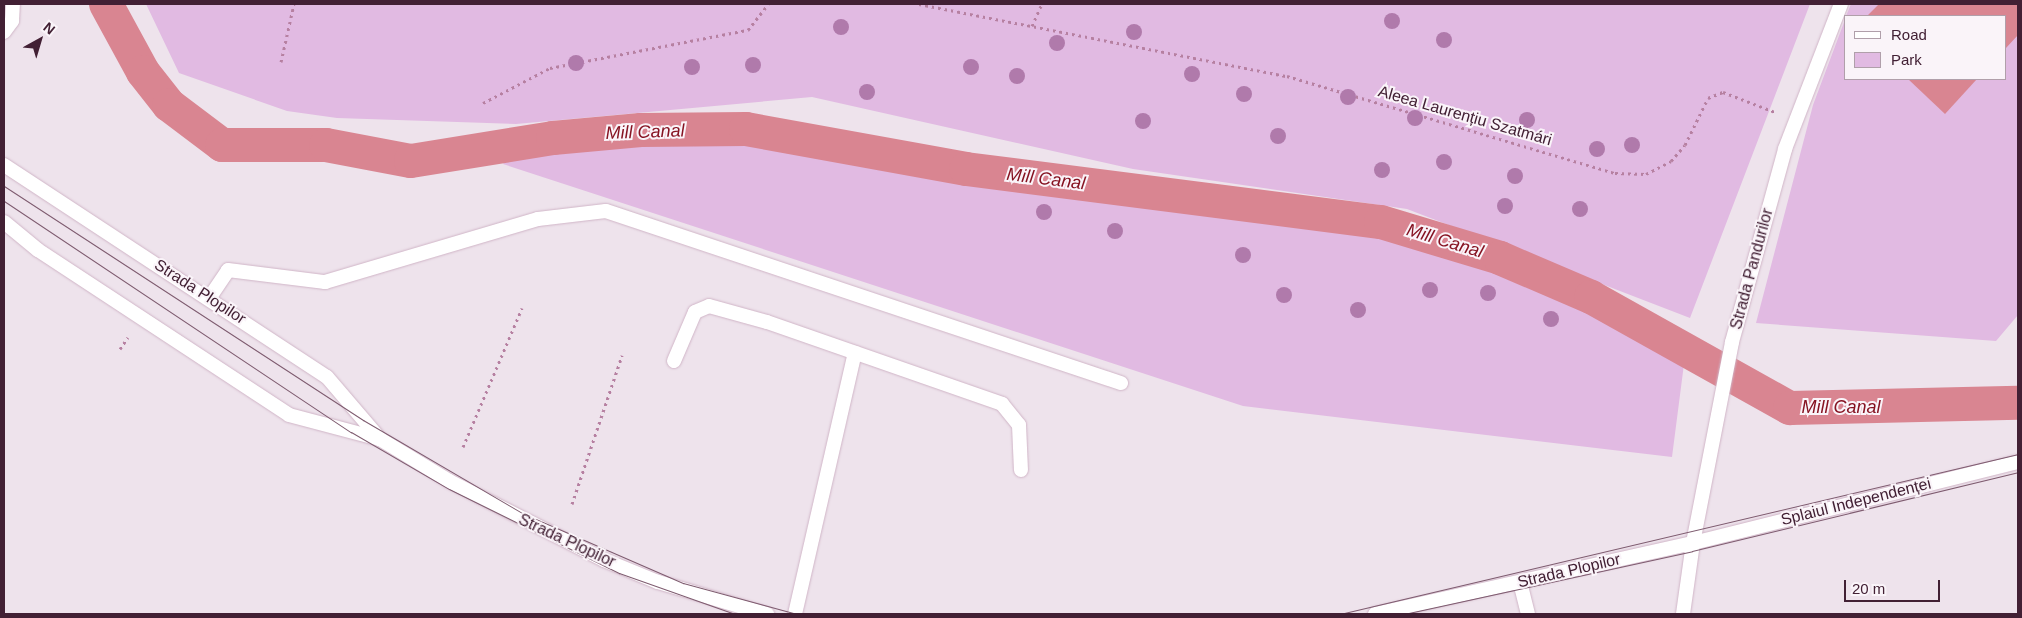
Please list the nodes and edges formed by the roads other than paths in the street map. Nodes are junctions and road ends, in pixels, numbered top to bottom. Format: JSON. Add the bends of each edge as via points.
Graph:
{"nodes":[{"id":1,"x":13,"y":4,"type":"edge"},
{"id":2,"x":1840,"y":4,"type":"edge"},
{"id":3,"x":4,"y":32,"type":"edge"},
{"id":4,"x":4,"y":165,"type":"edge"},
{"id":5,"x":4,"y":222,"type":"edge"},
{"id":6,"x":210,"y":297,"type":"junction"},
{"id":7,"x":855,"y":353,"type":"junction"},
{"id":8,"x":674,"y":361,"type":"dead end"},
{"id":9,"x":1120,"y":383,"type":"dead end"},
{"id":10,"x":380,"y":438,"type":"junction"},
{"id":11,"x":2018,"y":462,"type":"edge"},
{"id":12,"x":1021,"y":470,"type":"dead end"},
{"id":13,"x":1693,"y":543,"type":"junction"},
{"id":14,"x":1520,"y":582,"type":"junction"},
{"id":15,"x":767,"y":614,"type":"edge"},
{"id":16,"x":795,"y":614,"type":"edge"},
{"id":17,"x":1375,"y":614,"type":"edge"},
{"id":18,"x":1528,"y":614,"type":"edge"},
{"id":19,"x":1683,"y":614,"type":"edge"}],
"edges":[{"from":1,"to":3,"type":"main road","via":[[12,20]]},
{"from":2,"to":13,"type":"main road","name":"Strada Pandurilor","via":[[1795,122],[1732,342]]},
{"from":4,"to":6,"type":"main road","name":"Strada Plopilor"},
{"from":5,"to":10,"type":"main road","name":"Strada Plopilor","via":[[38,250],[290,415]]},
{"from":6,"to":9,"type":"main road","via":[[228,270],[325,282],[538,219],[606,211]]},
{"from":6,"to":10,"type":"main road","name":"Strada Plopilor","via":[[327,377]]},
{"from":7,"to":8,"type":"main road","via":[[710,306],[695,312]]},
{"from":7,"to":12,"type":"main road","via":[[1002,404],[1019,425]]},
{"from":7,"to":16,"type":"main road"},
{"from":10,"to":15,"type":"main road","name":"Strada Plopilor","via":[[507,512],[604,560],[666,584]]},
{"from":11,"to":13,"type":"main road","name":"Splaiul Independenței"},
{"from":13,"to":14,"type":"main road","name":"Strada Plopilor"},
{"from":13,"to":19,"type":"main road"},
{"from":14,"to":17,"type":"main road","name":"Strada Plopilor"},
{"from":14,"to":18,"type":"main road"}]}
